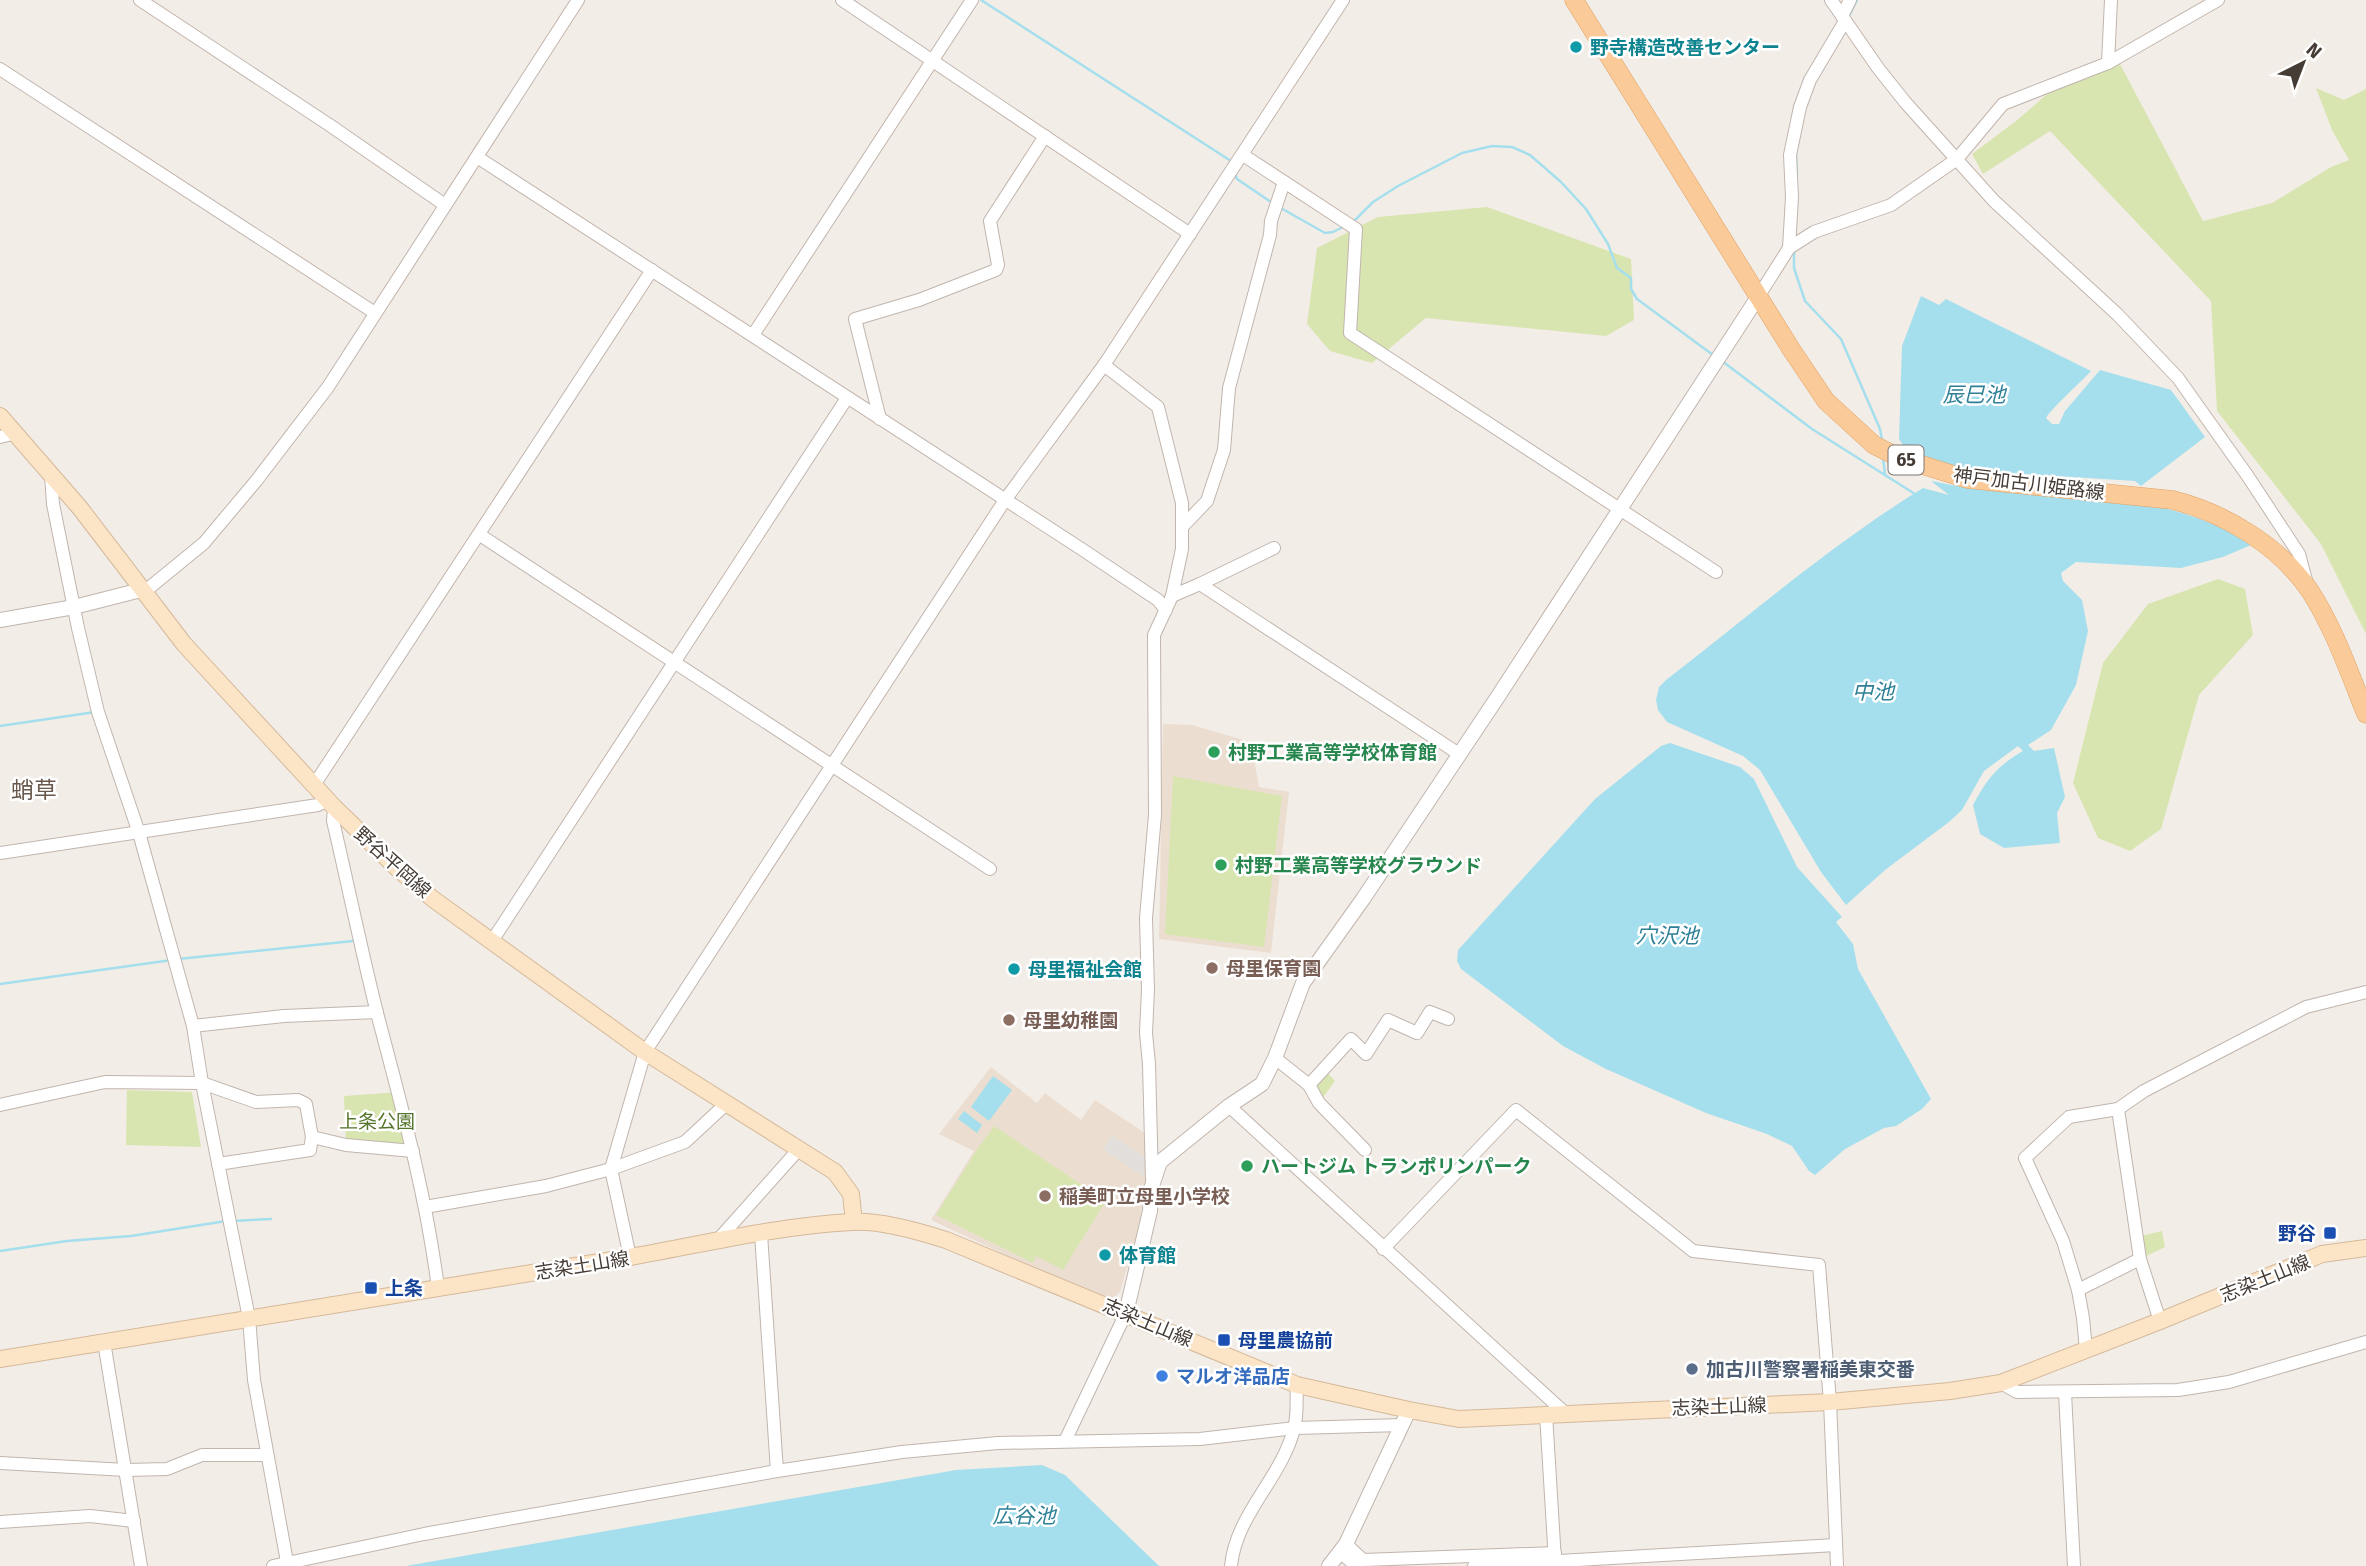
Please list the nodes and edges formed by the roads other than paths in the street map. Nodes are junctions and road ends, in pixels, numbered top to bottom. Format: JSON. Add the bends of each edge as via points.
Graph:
{"nodes":[{"id":1,"x":140,"y":0,"type":"edge"},
{"id":2,"x":578,"y":0,"type":"edge"},
{"id":3,"x":842,"y":0,"type":"edge"},
{"id":4,"x":972,"y":0,"type":"edge"},
{"id":5,"x":1343,"y":0,"type":"edge"},
{"id":6,"x":1574,"y":0,"type":"edge"},
{"id":7,"x":1831,"y":0,"type":"edge"},
{"id":8,"x":1850,"y":0,"type":"edge"},
{"id":9,"x":2111,"y":0,"type":"edge"},
{"id":10,"x":2218,"y":0,"type":"edge"},
{"id":11,"x":1843,"y":18,"type":"junction"},
{"id":12,"x":933,"y":60,"type":"junction"},
{"id":13,"x":2108,"y":63,"type":"junction"},
{"id":14,"x":0,"y":69,"type":"edge"},
{"id":15,"x":1045,"y":136,"type":"junction"},
{"id":16,"x":1243,"y":155,"type":"junction"},
{"id":17,"x":477,"y":156,"type":"junction"},
{"id":18,"x":1957,"y":159,"type":"junction"},
{"id":19,"x":1284,"y":182,"type":"junction"},
{"id":20,"x":445,"y":205,"type":"junction"},
{"id":21,"x":1190,"y":234,"type":"junction"},
{"id":22,"x":1789,"y":248,"type":"junction"},
{"id":23,"x":652,"y":270,"type":"junction"},
{"id":24,"x":1758,"y":297,"type":"junction"},
{"id":25,"x":375,"y":313,"type":"junction"},
{"id":26,"x":753,"y":335,"type":"junction"},
{"id":27,"x":1104,"y":365,"type":"junction"},
{"id":28,"x":847,"y":398,"type":"junction"},
{"id":29,"x":0,"y":416,"type":"edge"},
{"id":30,"x":880,"y":419,"type":"junction"},
{"id":31,"x":16,"y":433,"type":"junction"},
{"id":32,"x":0,"y":437,"type":"edge"},
{"id":33,"x":51,"y":474,"type":"junction"},
{"id":34,"x":1005,"y":500,"type":"junction"},
{"id":35,"x":1620,"y":511,"type":"junction"},
{"id":36,"x":1182,"y":527,"type":"junction"},
{"id":37,"x":480,"y":535,"type":"junction"},
{"id":38,"x":1274,"y":548,"type":"dead end"},
{"id":39,"x":1716,"y":572,"type":"dead end"},
{"id":40,"x":1200,"y":584,"type":"junction"},
{"id":41,"x":141,"y":590,"type":"junction"},
{"id":42,"x":2309,"y":590,"type":"junction"},
{"id":43,"x":1172,"y":596,"type":"junction"},
{"id":44,"x":74,"y":607,"type":"junction"},
{"id":45,"x":1166,"y":610,"type":"junction"},
{"id":46,"x":0,"y":620,"type":"edge"},
{"id":47,"x":674,"y":662,"type":"junction"},
{"id":48,"x":2366,"y":714,"type":"edge"},
{"id":49,"x":1459,"y":754,"type":"junction"},
{"id":50,"x":832,"y":765,"type":"junction"},
{"id":51,"x":314,"y":785,"type":"junction"},
{"id":52,"x":331,"y":804,"type":"junction"},
{"id":53,"x":139,"y":833,"type":"junction"},
{"id":54,"x":0,"y":853,"type":"edge"},
{"id":55,"x":990,"y":869,"type":"dead end"},
{"id":56,"x":492,"y":941,"type":"junction"},
{"id":57,"x":2366,"y":992,"type":"edge"},
{"id":58,"x":377,"y":1012,"type":"junction"},
{"id":59,"x":1448,"y":1019,"type":"dead end"},
{"id":60,"x":193,"y":1026,"type":"junction"},
{"id":61,"x":645,"y":1052,"type":"junction"},
{"id":62,"x":1275,"y":1058,"type":"junction"},
{"id":63,"x":202,"y":1083,"type":"junction"},
{"id":64,"x":1309,"y":1085,"type":"junction"},
{"id":65,"x":726,"y":1104,"type":"junction"},
{"id":66,"x":0,"y":1105,"type":"edge"},
{"id":67,"x":1229,"y":1106,"type":"junction"},
{"id":68,"x":2118,"y":1109,"type":"junction"},
{"id":69,"x":312,"y":1137,"type":"junction"},
{"id":70,"x":799,"y":1150,"type":"junction"},
{"id":71,"x":1365,"y":1150,"type":"dead end"},
{"id":72,"x":413,"y":1151,"type":"junction"},
{"id":73,"x":218,"y":1164,"type":"junction"},
{"id":74,"x":611,"y":1169,"type":"junction"},
{"id":75,"x":1152,"y":1186,"type":"junction"},
{"id":76,"x":425,"y":1207,"type":"junction"},
{"id":77,"x":854,"y":1222,"type":"junction"},
{"id":78,"x":761,"y":1234,"type":"junction"},
{"id":79,"x":717,"y":1241,"type":"junction"},
{"id":80,"x":2366,"y":1248,"type":"edge"},
{"id":81,"x":1383,"y":1249,"type":"junction"},
{"id":82,"x":630,"y":1257,"type":"junction"},
{"id":83,"x":2140,"y":1259,"type":"junction"},
{"id":84,"x":438,"y":1288,"type":"junction"},
{"id":85,"x":2078,"y":1290,"type":"junction"},
{"id":86,"x":1126,"y":1313,"type":"junction"},
{"id":87,"x":249,"y":1318,"type":"junction"},
{"id":88,"x":2160,"y":1321,"type":"junction"},
{"id":89,"x":104,"y":1342,"type":"junction"},
{"id":90,"x":2366,"y":1342,"type":"edge"},
{"id":91,"x":2086,"y":1350,"type":"junction"},
{"id":92,"x":0,"y":1359,"type":"edge"},
{"id":93,"x":2001,"y":1383,"type":"junction"},
{"id":94,"x":1297,"y":1385,"type":"junction"},
{"id":95,"x":2065,"y":1393,"type":"junction"},
{"id":96,"x":1830,"y":1402,"type":"junction"},
{"id":97,"x":1564,"y":1413,"type":"junction"},
{"id":98,"x":1546,"y":1414,"type":"junction"},
{"id":99,"x":1406,"y":1418,"type":"junction"},
{"id":100,"x":1295,"y":1428,"type":"junction"},
{"id":101,"x":1065,"y":1441,"type":"junction"},
{"id":102,"x":267,"y":1455,"type":"junction"},
{"id":103,"x":0,"y":1463,"type":"edge"},
{"id":104,"x":126,"y":1470,"type":"junction"},
{"id":105,"x":777,"y":1471,"type":"junction"},
{"id":106,"x":134,"y":1521,"type":"junction"},
{"id":107,"x":0,"y":1522,"type":"edge"},
{"id":108,"x":1836,"y":1545,"type":"junction"},
{"id":109,"x":1342,"y":1548,"type":"junction"},
{"id":110,"x":1556,"y":1561,"type":"edge"},
{"id":111,"x":287,"y":1562,"type":"junction"},
{"id":112,"x":141,"y":1566,"type":"edge"},
{"id":113,"x":273,"y":1566,"type":"edge"},
{"id":114,"x":1231,"y":1566,"type":"edge"},
{"id":115,"x":1329,"y":1566,"type":"edge"},
{"id":116,"x":1357,"y":1566,"type":"edge"},
{"id":117,"x":1474,"y":1566,"type":"edge"},
{"id":118,"x":1837,"y":1566,"type":"edge"},
{"id":119,"x":2074,"y":1566,"type":"edge"}],
"edges":[{"from":1,"to":20,"type":"street"},
{"from":2,"to":17,"type":"street"},
{"from":3,"to":12,"type":"street"},
{"from":4,"to":12,"type":"street"},
{"from":5,"to":16,"type":"street"},
{"from":6,"to":24,"type":"main road","name":"神戸加古川姫路線","number":"65"},
{"from":7,"to":11,"type":"street"},
{"from":8,"to":11,"type":"street"},
{"from":9,"to":13,"type":"street"},
{"from":10,"to":13,"type":"street"},
{"from":11,"to":18,"type":"street","via":[[1905,102]]},
{"from":11,"to":22,"type":"street","via":[[1800,107],[1790,155]]},
{"from":12,"to":15,"type":"street"},
{"from":12,"to":26,"type":"street"},
{"from":13,"to":18,"type":"street","via":[[2003,104]]},
{"from":14,"to":25,"type":"street"},
{"from":15,"to":21,"type":"street"},
{"from":15,"to":30,"type":"street","via":[[990,221],[996,270],[855,319]]},
{"from":16,"to":19,"type":"street"},
{"from":16,"to":21,"type":"street"},
{"from":17,"to":20,"type":"street"},
{"from":17,"to":23,"type":"street"},
{"from":18,"to":22,"type":"street","via":[[1891,205],[1814,232]]},
{"from":18,"to":42,"type":"street","via":[[1994,201],[2117,314],[2178,378],[2299,554]]},
{"from":19,"to":35,"type":"street","via":[[1356,229],[1350,333]]},
{"from":19,"to":36,"type":"street","via":[[1228,387],[1224,450],[1207,501]]},
{"from":20,"to":25,"type":"street"},
{"from":21,"to":27,"type":"street"},
{"from":22,"to":24,"type":"street"},
{"from":23,"to":26,"type":"street"},
{"from":23,"to":37,"type":"street"},
{"from":24,"to":35,"type":"street"},
{"from":24,"to":42,"type":"main road","name":"神戸加古川姫路線","number":"65","via":[[1826,401],[1874,445],[1967,479],[2172,500],[2200,507],[2242,529],[2282,559]]},
{"from":25,"to":41,"type":"street","via":[[328,387],[204,544]]},
{"from":26,"to":28,"type":"street"},
{"from":27,"to":34,"type":"street"},
{"from":27,"to":36,"type":"street","via":[[1158,407],[1182,503]]},
{"from":28,"to":30,"type":"street"},
{"from":28,"to":47,"type":"street"},
{"from":29,"to":31,"type":"main road","name":"野谷平岡線"},
{"from":30,"to":34,"type":"street"},
{"from":31,"to":32,"type":"street"},
{"from":31,"to":33,"type":"main road","name":"野谷平岡線"},
{"from":33,"to":41,"type":"main road","name":"野谷平岡線"},
{"from":33,"to":44,"type":"street","via":[[52,504]]},
{"from":34,"to":45,"type":"street","via":[[1158,600]]},
{"from":34,"to":50,"type":"street"},
{"from":35,"to":39,"type":"street"},
{"from":35,"to":49,"type":"street"},
{"from":36,"to":43,"type":"street"},
{"from":37,"to":47,"type":"street"},
{"from":37,"to":51,"type":"street"},
{"from":38,"to":40,"type":"street"},
{"from":40,"to":43,"type":"street"},
{"from":40,"to":49,"type":"street"},
{"from":41,"to":44,"type":"street"},
{"from":41,"to":51,"type":"main road","name":"野谷平岡線","via":[[184,644]]},
{"from":42,"to":48,"type":"main road","name":"神戸加古川姫路線","number":"65"},
{"from":43,"to":45,"type":"street"},
{"from":44,"to":46,"type":"street"},
{"from":44,"to":53,"type":"street","via":[[98,712]]},
{"from":45,"to":75,"type":"street","via":[[1154,635],[1155,815],[1146,918]]},
{"from":47,"to":50,"type":"street"},
{"from":47,"to":56,"type":"street"},
{"from":49,"to":62,"type":"street","via":[[1303,983]]},
{"from":50,"to":55,"type":"street"},
{"from":50,"to":61,"type":"street"},
{"from":51,"to":52,"type":"main road","name":"野谷平岡線"},
{"from":52,"to":53,"type":"street"},
{"from":52,"to":56,"type":"main road","name":"野谷平岡線","via":[[433,899]]},
{"from":52,"to":58,"type":"street"},
{"from":53,"to":54,"type":"street"},
{"from":53,"to":60,"type":"street"},
{"from":56,"to":61,"type":"main road","name":"野谷平岡線"},
{"from":57,"to":68,"type":"street","via":[[2306,1007]]},
{"from":58,"to":60,"type":"street"},
{"from":58,"to":72,"type":"street"},
{"from":59,"to":64,"type":"street","via":[[1430,1012],[1417,1033],[1388,1020],[1366,1054],[1351,1040]]},
{"from":60,"to":63,"type":"street"},
{"from":61,"to":65,"type":"main road","name":"野谷平岡線"},
{"from":61,"to":74,"type":"street"},
{"from":62,"to":64,"type":"street"},
{"from":62,"to":67,"type":"street","via":[[1262,1084]]},
{"from":63,"to":66,"type":"street","via":[[105,1082]]},
{"from":63,"to":69,"type":"street","via":[[256,1102],[298,1100],[306,1104]]},
{"from":63,"to":73,"type":"street"},
{"from":64,"to":71,"type":"street","via":[[1319,1103]]},
{"from":65,"to":70,"type":"main road","name":"野谷平岡線"},
{"from":65,"to":74,"type":"street","via":[[685,1142]]},
{"from":67,"to":75,"type":"street","via":[[1160,1162]]},
{"from":67,"to":81,"type":"street"},
{"from":68,"to":83,"type":"street"},
{"from":68,"to":85,"type":"street","via":[[2069,1117],[2025,1158],[2063,1241]]},
{"from":69,"to":72,"type":"street"},
{"from":69,"to":73,"type":"street","via":[[310,1150]]},
{"from":70,"to":77,"type":"main road","name":"野谷平岡線","via":[[844,1182],[852,1194]]},
{"from":70,"to":79,"type":"street"},
{"from":72,"to":76,"type":"street"},
{"from":73,"to":87,"type":"street"},
{"from":74,"to":76,"type":"street"},
{"from":74,"to":82,"type":"street"},
{"from":75,"to":86,"type":"street"},
{"from":76,"to":84,"type":"street"},
{"from":77,"to":78,"type":"main road","name":"志染土山線"},
{"from":77,"to":86,"type":"main road","name":"志染土山線","via":[[946,1240]]},
{"from":78,"to":79,"type":"main road","name":"志染土山線"},
{"from":78,"to":105,"type":"street"},
{"from":79,"to":82,"type":"main road","name":"志染土山線"},
{"from":80,"to":88,"type":"main road","name":"志染土山線","via":[[2322,1254]]},
{"from":81,"to":96,"type":"street","via":[[1516,1110],[1693,1251],[1819,1265]]},
{"from":81,"to":97,"type":"street"},
{"from":82,"to":84,"type":"main road","name":"志染土山線"},
{"from":83,"to":85,"type":"street"},
{"from":83,"to":88,"type":"street"},
{"from":84,"to":87,"type":"main road","name":"志染土山線"},
{"from":85,"to":91,"type":"street"},
{"from":86,"to":94,"type":"main road","name":"志染土山線"},
{"from":86,"to":101,"type":"street"},
{"from":87,"to":89,"type":"main road","name":"志染土山線"},
{"from":87,"to":102,"type":"street"},
{"from":88,"to":91,"type":"main road","name":"志染土山線"},
{"from":89,"to":92,"type":"main road","name":"志染土山線"},
{"from":89,"to":104,"type":"street"},
{"from":90,"to":95,"type":"street","via":[[2229,1381],[2178,1390]]},
{"from":91,"to":93,"type":"main road","name":"志染土山線"},
{"from":93,"to":95,"type":"street","via":[[2017,1392]]},
{"from":93,"to":96,"type":"main road","name":"志染土山線"},
{"from":94,"to":99,"type":"main road","name":"志染土山線"},
{"from":94,"to":100,"type":"street"},
{"from":95,"to":119,"type":"street"},
{"from":96,"to":97,"type":"main road","name":"志染土山線"},
{"from":96,"to":108,"type":"street"},
{"from":97,"to":98,"type":"main road","name":"志染土山線"},
{"from":98,"to":99,"type":"main road","name":"志染土山線"},
{"from":98,"to":110,"type":"street"},
{"from":99,"to":100,"type":"street"},
{"from":99,"to":109,"type":"street"},
{"from":100,"to":101,"type":"street","via":[[1200,1439]]},
{"from":100,"to":114,"type":"street","via":[[1276,1472],[1246,1517]]},
{"from":101,"to":105,"type":"street","via":[[902,1452]]},
{"from":102,"to":104,"type":"street","via":[[202,1455],[167,1469]]},
{"from":102,"to":111,"type":"street"},
{"from":103,"to":104,"type":"street"},
{"from":104,"to":106,"type":"street"},
{"from":105,"to":111,"type":"street"},
{"from":106,"to":107,"type":"street","via":[[90,1516]]},
{"from":106,"to":112,"type":"street"},
{"from":108,"to":110,"type":"street"},
{"from":108,"to":118,"type":"street"},
{"from":109,"to":110,"type":"street","via":[[1363,1560]]},
{"from":109,"to":115,"type":"street"},
{"from":109,"to":116,"type":"street"},
{"from":110,"to":117,"type":"street"},
{"from":111,"to":113,"type":"street"}]}
